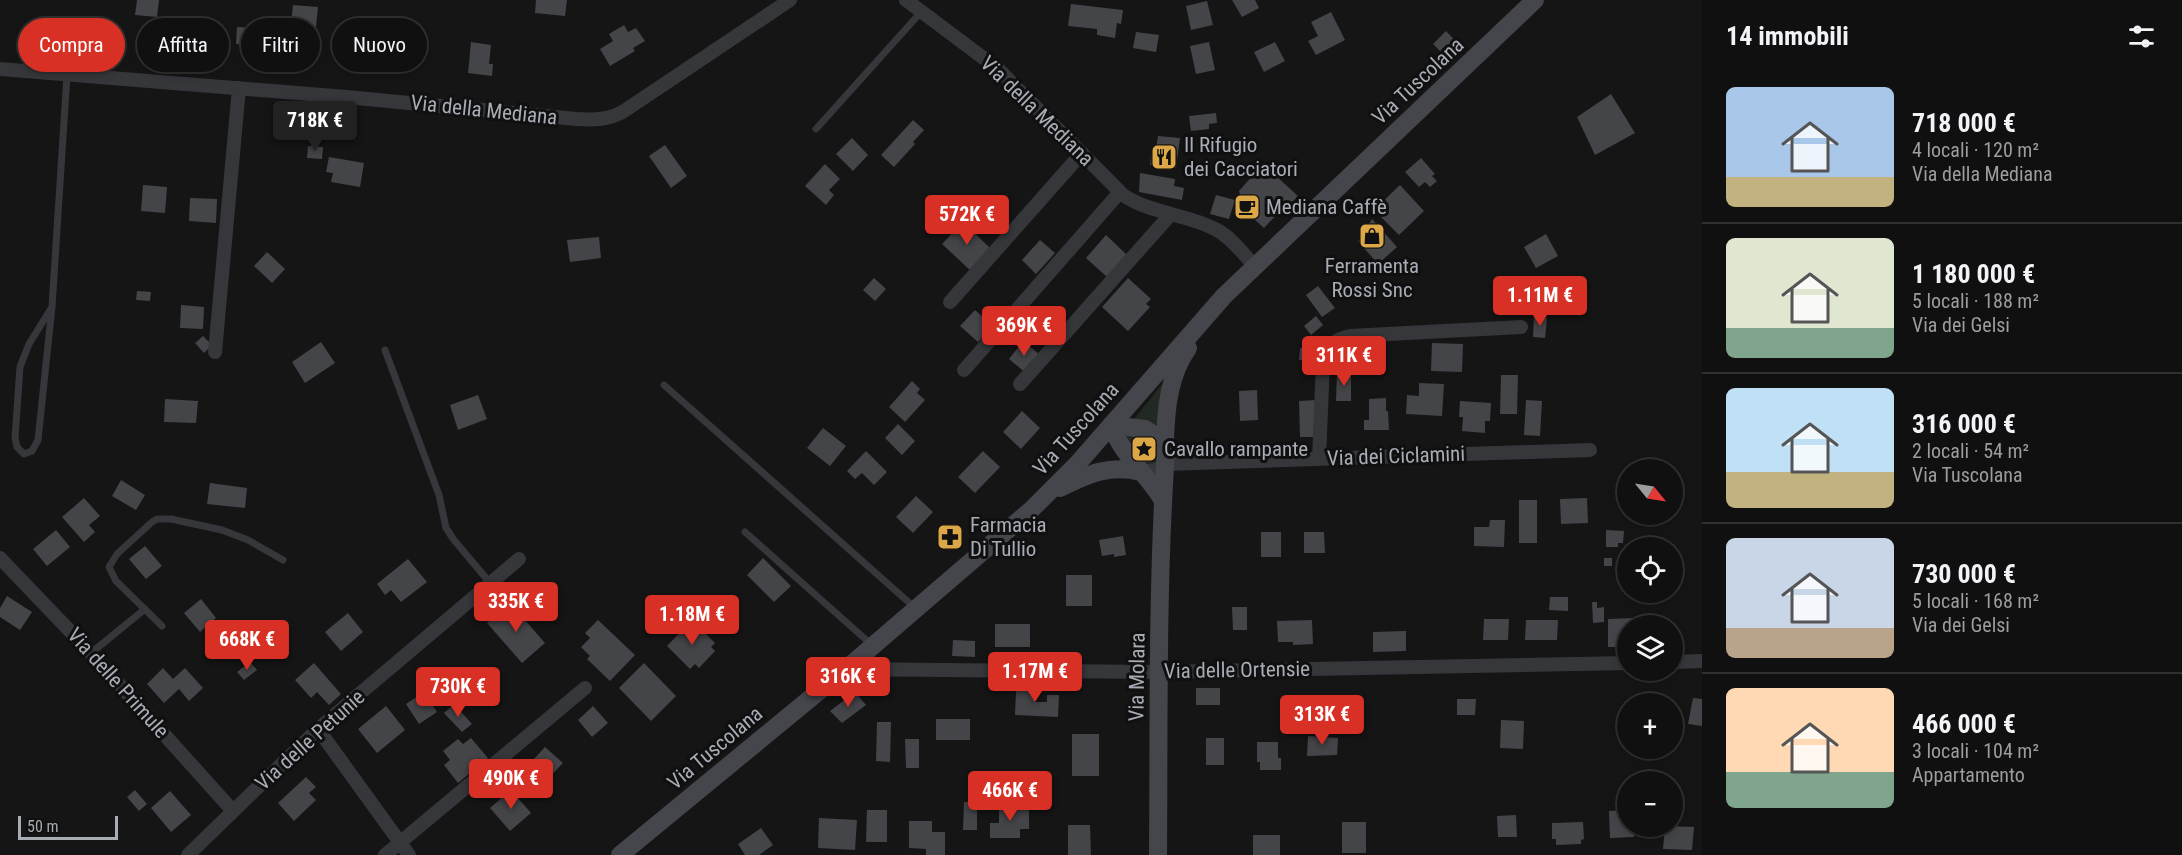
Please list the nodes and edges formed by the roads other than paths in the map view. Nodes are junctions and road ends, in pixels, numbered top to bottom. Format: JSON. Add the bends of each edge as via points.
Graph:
{"nodes":[{"id":1,"x":790,"y":0,"type":"edge"},
{"id":2,"x":906,"y":0,"type":"edge"},
{"id":3,"x":1535,"y":0,"type":"edge"},
{"id":4,"x":922,"y":11,"type":"junction"},
{"id":5,"x":0,"y":69,"type":"edge"},
{"id":6,"x":67,"y":75,"type":"junction"},
{"id":7,"x":239,"y":88,"type":"junction"},
{"id":8,"x":816,"y":129,"type":"dead end"},
{"id":9,"x":1082,"y":153,"type":"junction"},
{"id":10,"x":1120,"y":192,"type":"junction"},
{"id":11,"x":1171,"y":214,"type":"junction"},
{"id":12,"x":1255,"y":266,"type":"junction"},
{"id":13,"x":1224,"y":296,"type":"junction"},
{"id":14,"x":950,"y":302,"type":"dead end"},
{"id":15,"x":52,"y":307,"type":"junction"},
{"id":16,"x":1521,"y":327,"type":"dead end"},
{"id":17,"x":385,"y":350,"type":"dead end"},
{"id":18,"x":215,"y":352,"type":"dead end"},
{"id":19,"x":964,"y":370,"type":"dead end"},
{"id":20,"x":1020,"y":384,"type":"dead end"},
{"id":21,"x":664,"y":385,"type":"dead end"},
{"id":22,"x":1111,"y":425,"type":"junction"},
{"id":23,"x":1164,"y":442,"type":"junction"},
{"id":24,"x":1590,"y":450,"type":"dead end"},
{"id":25,"x":1319,"y":459,"type":"junction"},
{"id":26,"x":1166,"y":464,"type":"junction"},
{"id":27,"x":1141,"y":472,"type":"junction"},
{"id":28,"x":1048,"y":494,"type":"junction"},
{"id":29,"x":1162,"y":499,"type":"junction"},
{"id":30,"x":745,"y":532,"type":"dead end"},
{"id":31,"x":0,"y":558,"type":"edge"},
{"id":32,"x":519,"y":559,"type":"dead end"},
{"id":33,"x":284,"y":561,"type":"dead end"},
{"id":34,"x":491,"y":584,"type":"junction"},
{"id":35,"x":145,"y":609,"type":"junction"},
{"id":36,"x":916,"y":609,"type":"junction"},
{"id":37,"x":162,"y":626,"type":"dead end"},
{"id":38,"x":873,"y":646,"type":"junction"},
{"id":39,"x":91,"y":652,"type":"junction"},
{"id":40,"x":1702,"y":661,"type":"edge"},
{"id":41,"x":1683,"y":662,"type":"edge"},
{"id":42,"x":1617,"y":663,"type":"edge"},
{"id":43,"x":846,"y":669,"type":"junction"},
{"id":44,"x":1159,"y":672,"type":"junction"},
{"id":45,"x":585,"y":688,"type":"dead end"},
{"id":46,"x":318,"y":729,"type":"junction"},
{"id":47,"x":233,"y":811,"type":"junction"},
{"id":48,"x":400,"y":842,"type":"junction"},
{"id":49,"x":188,"y":855,"type":"edge"},
{"id":50,"x":385,"y":855,"type":"edge"},
{"id":51,"x":410,"y":855,"type":"edge"},
{"id":52,"x":620,"y":855,"type":"edge"},
{"id":53,"x":1158,"y":855,"type":"edge"}],
"edges":[{"from":1,"to":7,"type":"street","name":"Via della Mediana","via":[[608,118],[577,119]]},
{"from":2,"to":4,"type":"street","name":"Via della Mediana"},
{"from":3,"to":12,"type":"main road","name":"Via Tuscolana"},
{"from":4,"to":8,"type":"lane"},
{"from":4,"to":9,"type":"street","name":"Via della Mediana","via":[[998,69]]},
{"from":5,"to":6,"type":"street","name":"Via della Mediana"},
{"from":6,"to":7,"type":"street","name":"Via della Mediana"},
{"from":6,"to":15,"type":"lane"},
{"from":7,"to":18,"type":"street"},
{"from":9,"to":10,"type":"street","name":"Via della Mediana"},
{"from":9,"to":14,"type":"street"},
{"from":10,"to":11,"type":"street","name":"Via della Mediana","via":[[1139,204]]},
{"from":10,"to":19,"type":"street"},
{"from":11,"to":12,"type":"street","name":"Via della Mediana","via":[[1221,232]]},
{"from":11,"to":20,"type":"street"},
{"from":12,"to":13,"type":"main road","name":"Via Tuscolana"},
{"from":13,"to":22,"type":"main road","name":"Via Tuscolana"},
{"from":13,"to":23,"type":"main road","name":"Via Molara","via":[[1174,374]]},
{"from":15,"to":15,"type":"lane","via":[[20,367],[15,438],[24,454],[32,451],[38,440]]},
{"from":16,"to":25,"type":"street","via":[[1350,336],[1333,343],[1323,362]]},
{"from":17,"to":34,"type":"lane","via":[[440,495],[446,528]]},
{"from":21,"to":36,"type":"lane"},
{"from":22,"to":23,"type":"main road","via":[[1145,429]]},
{"from":22,"to":27,"type":"main road","via":[[1123,450]]},
{"from":22,"to":28,"type":"main road","name":"Via Tuscolana"},
{"from":23,"to":26,"type":"main road","name":"Via Molara"},
{"from":24,"to":25,"type":"street","name":"Via dei Ciclamini"},
{"from":25,"to":26,"type":"street","name":"Via dei Ciclamini"},
{"from":26,"to":27,"type":"street","name":"Via dei Ciclamini"},
{"from":26,"to":29,"type":"main road","name":"Via Molara"},
{"from":27,"to":28,"type":"main road","via":[[1121,468],[1100,470]]},
{"from":27,"to":29,"type":"main road"},
{"from":28,"to":36,"type":"main road","name":"Via Tuscolana"},
{"from":29,"to":44,"type":"main road","name":"Via Molara"},
{"from":30,"to":38,"type":"lane"},
{"from":31,"to":39,"type":"street","name":"Via delle Primule"},
{"from":32,"to":34,"type":"street","name":"Via delle Petunie"},
{"from":33,"to":35,"type":"lane","via":[[228,532],[157,519],[142,529],[109,567],[116,581]]},
{"from":34,"to":46,"type":"street","name":"Via delle Petunie"},
{"from":35,"to":37,"type":"lane"},
{"from":35,"to":39,"type":"lane"},
{"from":36,"to":38,"type":"main road","name":"Via Tuscolana"},
{"from":38,"to":43,"type":"main road","name":"Via Tuscolana"},
{"from":39,"to":47,"type":"street","name":"Via delle Primule"},
{"from":40,"to":41,"type":"street"},
{"from":42,"to":44,"type":"street","name":"Via delle Ortensie"},
{"from":43,"to":44,"type":"street","name":"Via delle Ortensie"},
{"from":43,"to":52,"type":"main road","name":"Via Tuscolana"},
{"from":44,"to":53,"type":"main road","name":"Via Molara"},
{"from":45,"to":48,"type":"street"},
{"from":46,"to":47,"type":"street","name":"Via delle Petunie"},
{"from":46,"to":48,"type":"street"},
{"from":47,"to":49,"type":"street","name":"Via delle Petunie"},
{"from":48,"to":50,"type":"street"},
{"from":48,"to":51,"type":"street"}]}
